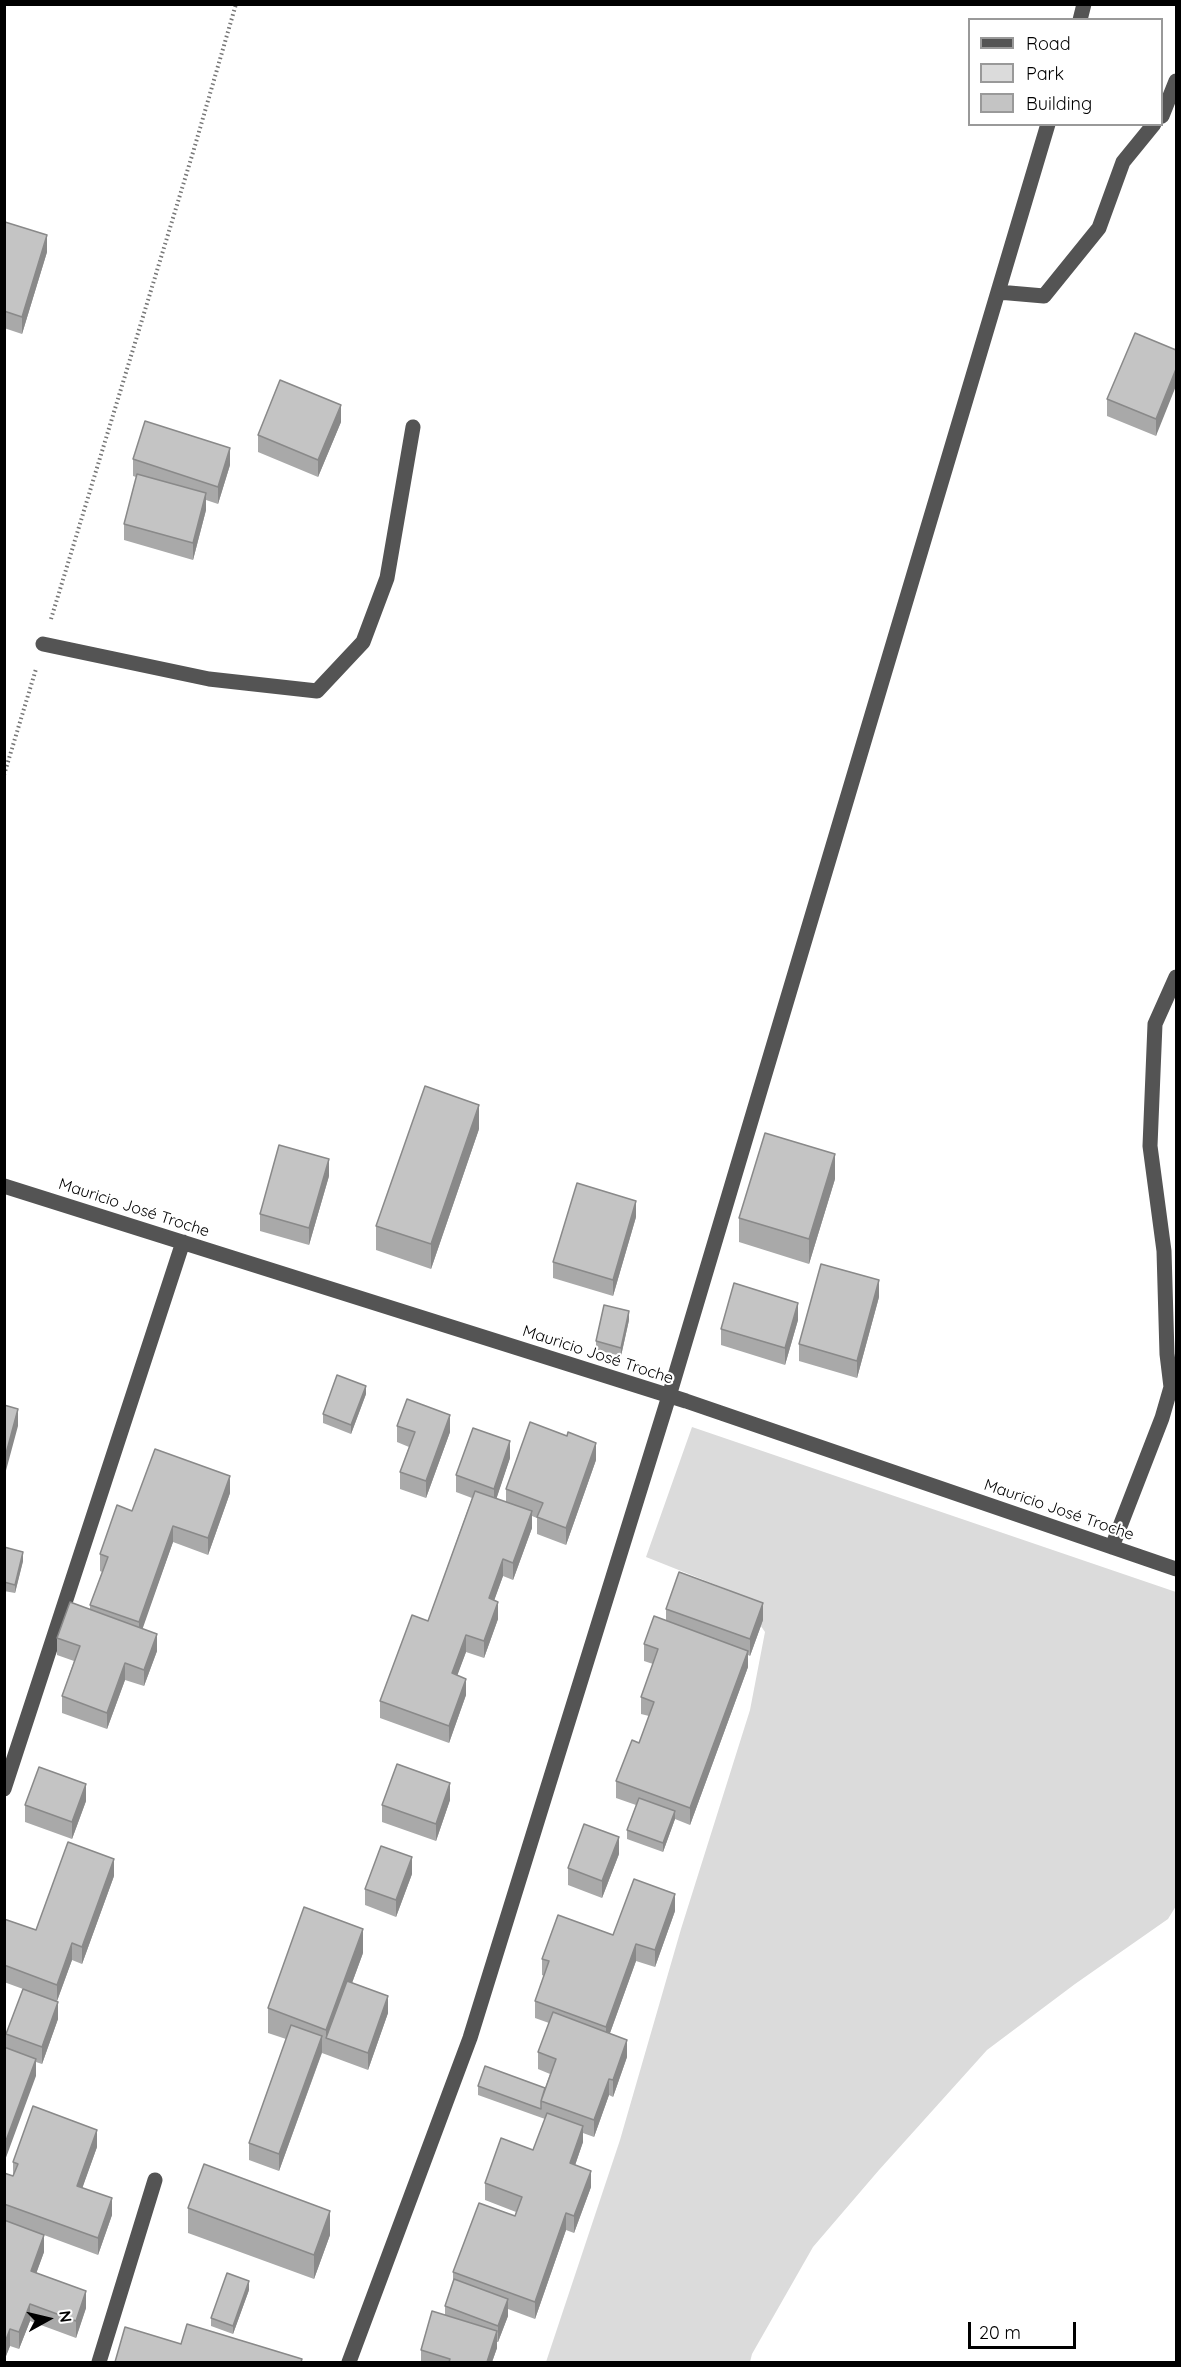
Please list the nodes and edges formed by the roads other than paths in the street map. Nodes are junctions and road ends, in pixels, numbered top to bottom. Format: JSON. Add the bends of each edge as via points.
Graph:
{"nodes":[{"id":1,"x":1176,"y":81,"type":"edge"},
{"id":2,"x":1163,"y":111,"type":"edge"},
{"id":3,"x":1047,"y":126,"type":"edge"},
{"id":4,"x":1152,"y":126,"type":"edge"},
{"id":5,"x":998,"y":292,"type":"junction"},
{"id":6,"x":413,"y":427,"type":"dead end"},
{"id":7,"x":43,"y":644,"type":"road end"},
{"id":8,"x":1176,"y":977,"type":"edge"},
{"id":9,"x":4,"y":1186,"type":"edge"},
{"id":10,"x":183,"y":1242,"type":"junction"},
{"id":11,"x":669,"y":1396,"type":"junction"},
{"id":12,"x":1112,"y":1547,"type":"junction"},
{"id":13,"x":1176,"y":1569,"type":"edge"},
{"id":14,"x":4,"y":1789,"type":"edge"},
{"id":15,"x":155,"y":2180,"type":"dead end"},
{"id":16,"x":99,"y":2362,"type":"edge"},
{"id":17,"x":349,"y":2362,"type":"edge"}],
"edges":[{"from":1,"to":2,"type":"street"},
{"from":3,"to":5,"type":"street"},
{"from":4,"to":5,"type":"street","via":[[1123,162],[1099,228],[1044,296]]},
{"from":5,"to":11,"type":"street"},
{"from":6,"to":7,"type":"street","via":[[387,578],[363,642],[317,691],[209,679]]},
{"from":8,"to":12,"type":"street","via":[[1155,1024],[1150,1146],[1164,1251],[1171,1387]]},
{"from":9,"to":10,"type":"street","name":"Mauricio José Troche"},
{"from":10,"to":11,"type":"street","name":"Mauricio José Troche"},
{"from":10,"to":14,"type":"street"},
{"from":11,"to":12,"type":"street","name":"Mauricio José Troche"},
{"from":11,"to":17,"type":"street","via":[[470,2038]]},
{"from":12,"to":13,"type":"street","name":"Mauricio José Troche"},
{"from":15,"to":16,"type":"street"}]}
